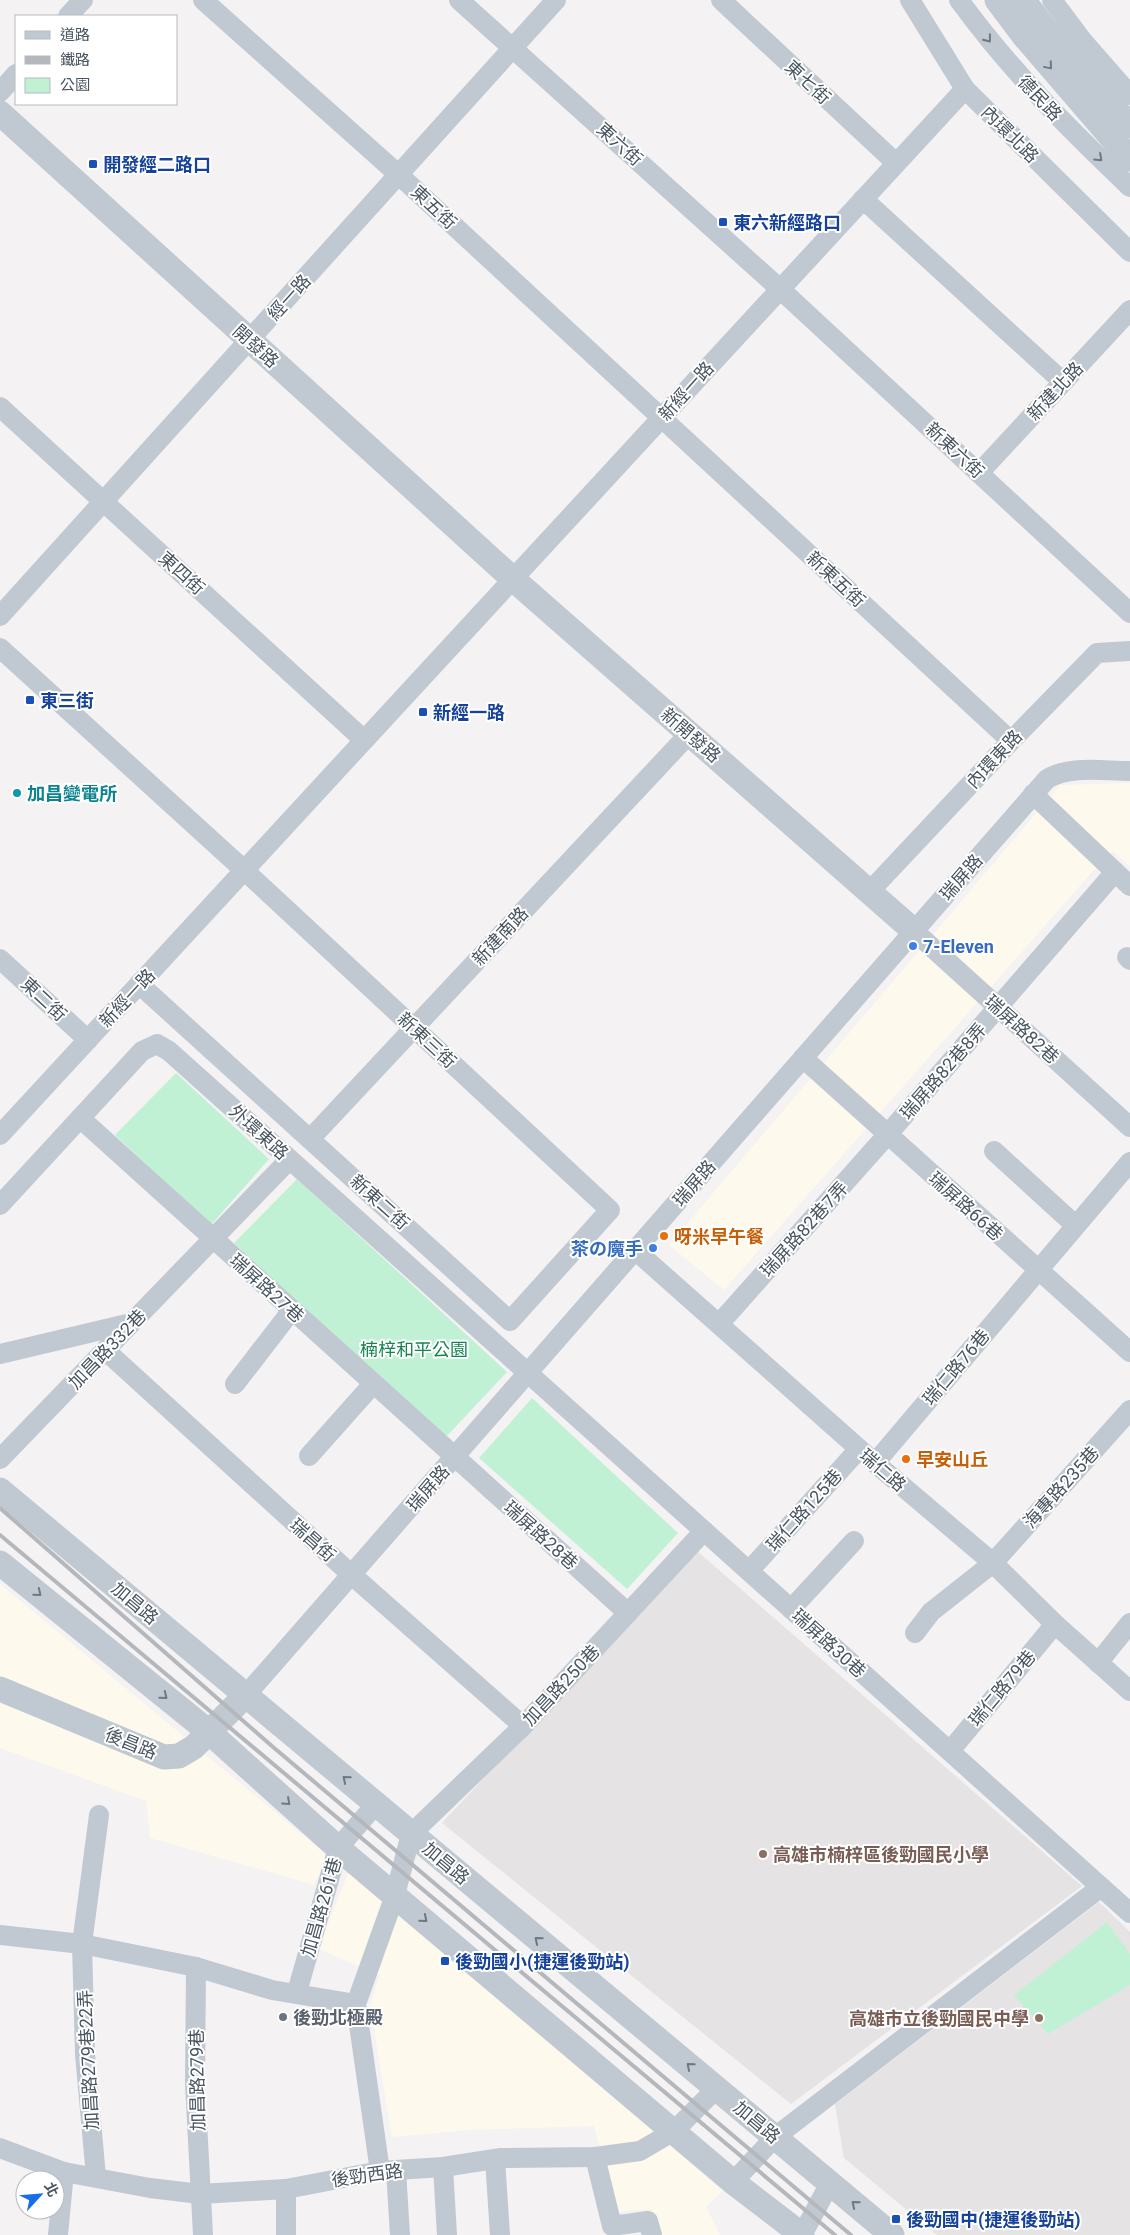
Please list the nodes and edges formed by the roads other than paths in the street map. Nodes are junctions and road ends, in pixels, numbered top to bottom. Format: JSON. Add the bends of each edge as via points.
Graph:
{"nodes":[{"id":1,"x":83,"y":0,"type":"edge"},
{"id":2,"x":204,"y":0,"type":"edge"},
{"id":3,"x":459,"y":0,"type":"edge"},
{"id":4,"x":556,"y":0,"type":"edge"},
{"id":5,"x":721,"y":0,"type":"edge"},
{"id":6,"x":910,"y":0,"type":"edge"},
{"id":7,"x":959,"y":0,"type":"edge"},
{"id":8,"x":997,"y":0,"type":"edge"},
{"id":9,"x":1023,"y":0,"type":"edge"},
{"id":10,"x":1052,"y":0,"type":"edge"},
{"id":11,"x":69,"y":15,"type":"edge"},
{"id":12,"x":513,"y":48,"type":"junction"},
{"id":13,"x":15,"y":75,"type":"edge"},
{"id":14,"x":965,"y":89,"type":"junction"},
{"id":15,"x":0,"y":92,"type":"edge"},
{"id":16,"x":1130,"y":95,"type":"edge"},
{"id":17,"x":0,"y":113,"type":"edge"},
{"id":18,"x":1130,"y":126,"type":"edge"},
{"id":19,"x":1130,"y":159,"type":"edge"},
{"id":20,"x":896,"y":163,"type":"junction"},
{"id":21,"x":399,"y":175,"type":"junction"},
{"id":22,"x":1130,"y":187,"type":"edge"},
{"id":23,"x":864,"y":199,"type":"junction"},
{"id":24,"x":1130,"y":252,"type":"edge"},
{"id":25,"x":780,"y":289,"type":"junction"},
{"id":26,"x":1130,"y":310,"type":"edge"},
{"id":27,"x":250,"y":340,"type":"junction"},
{"id":28,"x":1063,"y":382,"type":"junction"},
{"id":29,"x":0,"y":407,"type":"edge"},
{"id":30,"x":661,"y":418,"type":"junction"},
{"id":31,"x":979,"y":473,"type":"junction"},
{"id":32,"x":104,"y":502,"type":"junction"},
{"id":33,"x":513,"y":579,"type":"junction"},
{"id":34,"x":1130,"y":613,"type":"edge"},
{"id":35,"x":0,"y":616,"type":"edge"},
{"id":36,"x":0,"y":648,"type":"edge"},
{"id":37,"x":1130,"y":651,"type":"edge"},
{"id":38,"x":689,"y":734,"type":"junction"},
{"id":39,"x":364,"y":740,"type":"junction"},
{"id":40,"x":1011,"y":741,"type":"junction"},
{"id":41,"x":1130,"y":771,"type":"edge"},
{"id":42,"x":1033,"y":794,"type":"junction"},
{"id":43,"x":244,"y":870,"type":"junction"},
{"id":44,"x":1115,"y":872,"type":"junction"},
{"id":45,"x":1130,"y":886,"type":"edge"},
{"id":46,"x":870,"y":891,"type":"junction"},
{"id":47,"x":914,"y":930,"type":"junction"},
{"id":48,"x":0,"y":959,"type":"edge"},
{"id":49,"x":139,"y":984,"type":"junction"},
{"id":50,"x":998,"y":1007,"type":"junction"},
{"id":51,"x":414,"y":1028,"type":"junction"},
{"id":52,"x":88,"y":1040,"type":"junction"},
{"id":53,"x":803,"y":1058,"type":"junction"},
{"id":54,"x":80,"y":1118,"type":"junction"},
{"id":55,"x":1130,"y":1127,"type":"edge"},
{"id":56,"x":888,"y":1134,"type":"junction"},
{"id":57,"x":0,"y":1135,"type":"edge"},
{"id":58,"x":310,"y":1139,"type":"junction"},
{"id":59,"x":994,"y":1152,"type":"dead end"},
{"id":60,"x":289,"y":1160,"type":"junction"},
{"id":61,"x":1130,"y":1162,"type":"edge"},
{"id":62,"x":0,"y":1205,"type":"edge"},
{"id":63,"x":610,"y":1210,"type":"joint"},
{"id":64,"x":1075,"y":1225,"type":"junction"},
{"id":65,"x":214,"y":1239,"type":"junction"},
{"id":66,"x":636,"y":1250,"type":"junction"},
{"id":67,"x":1037,"y":1270,"type":"junction"},
{"id":68,"x":292,"y":1310,"type":"junction"},
{"id":69,"x":132,"y":1323,"type":"junction"},
{"id":70,"x":719,"y":1324,"type":"junction"},
{"id":71,"x":106,"y":1351,"type":"junction"},
{"id":72,"x":1130,"y":1352,"type":"edge"},
{"id":73,"x":0,"y":1354,"type":"edge"},
{"id":74,"x":528,"y":1373,"type":"junction"},
{"id":75,"x":235,"y":1384,"type":"dead end"},
{"id":76,"x":373,"y":1384,"type":"junction"},
{"id":77,"x":1130,"y":1410,"type":"edge"},
{"id":78,"x":859,"y":1449,"type":"junction"},
{"id":79,"x":309,"y":1456,"type":"dead end"},
{"id":80,"x":454,"y":1458,"type":"junction"},
{"id":81,"x":0,"y":1459,"type":"edge"},
{"id":82,"x":875,"y":1463,"type":"junction"},
{"id":83,"x":0,"y":1490,"type":"edge"},
{"id":84,"x":704,"y":1531,"type":"junction"},
{"id":85,"x":854,"y":1541,"type":"dead end"},
{"id":86,"x":0,"y":1563,"type":"edge"},
{"id":87,"x":993,"y":1563,"type":"junction"},
{"id":88,"x":749,"y":1571,"type":"junction"},
{"id":89,"x":353,"y":1576,"type":"junction"},
{"id":90,"x":791,"y":1609,"type":"junction"},
{"id":91,"x":628,"y":1613,"type":"junction"},
{"id":92,"x":1130,"y":1623,"type":"edge"},
{"id":93,"x":1055,"y":1624,"type":"junction"},
{"id":94,"x":916,"y":1633,"type":"dead end"},
{"id":95,"x":1098,"y":1662,"type":"junction"},
{"id":96,"x":0,"y":1689,"type":"edge"},
{"id":97,"x":1130,"y":1691,"type":"edge"},
{"id":98,"x":246,"y":1695,"type":"junction"},
{"id":99,"x":523,"y":1726,"type":"junction"},
{"id":100,"x":209,"y":1732,"type":"junction"},
{"id":101,"x":950,"y":1751,"type":"junction"},
{"id":102,"x":376,"y":1804,"type":"junction"},
{"id":103,"x":98,"y":1815,"type":"dead end"},
{"id":104,"x":411,"y":1834,"type":"junction"},
{"id":105,"x":338,"y":1848,"type":"junction"},
{"id":106,"x":1101,"y":1887,"type":"junction"},
{"id":107,"x":395,"y":1895,"type":"junction"},
{"id":108,"x":1130,"y":1913,"type":"edge"},
{"id":109,"x":0,"y":1935,"type":"edge"},
{"id":110,"x":82,"y":1944,"type":"junction"},
{"id":111,"x":196,"y":1967,"type":"junction"},
{"id":112,"x":297,"y":1992,"type":"junction"},
{"id":113,"x":356,"y":2004,"type":"junction"},
{"id":114,"x":716,"y":2088,"type":"junction"},
{"id":115,"x":674,"y":2131,"type":"junction"},
{"id":116,"x":775,"y":2137,"type":"junction"},
{"id":117,"x":0,"y":2148,"type":"edge"},
{"id":118,"x":595,"y":2157,"type":"junction"},
{"id":119,"x":495,"y":2159,"type":"junction"},
{"id":120,"x":443,"y":2167,"type":"junction"},
{"id":121,"x":59,"y":2170,"type":"edge"},
{"id":122,"x":388,"y":2171,"type":"junction"},
{"id":123,"x":65,"y":2172,"type":"edge"},
{"id":124,"x":96,"y":2177,"type":"junction"},
{"id":125,"x":733,"y":2182,"type":"junction"},
{"id":126,"x":830,"y":2183,"type":"junction"},
{"id":127,"x":286,"y":2188,"type":"junction"},
{"id":128,"x":200,"y":2194,"type":"junction"},
{"id":129,"x":59,"y":2220,"type":"edge"},
{"id":130,"x":609,"y":2230,"type":"edge"},
{"id":131,"x":58,"y":2235,"type":"edge"},
{"id":132,"x":203,"y":2235,"type":"edge"},
{"id":133,"x":286,"y":2235,"type":"edge"},
{"id":134,"x":400,"y":2235,"type":"edge"},
{"id":135,"x":447,"y":2235,"type":"edge"},
{"id":136,"x":500,"y":2235,"type":"edge"},
{"id":137,"x":652,"y":2235,"type":"edge"},
{"id":138,"x":802,"y":2235,"type":"edge"},
{"id":139,"x":892,"y":2235,"type":"edge"}],
"edges":[{"from":1,"to":11,"type":"street"},
{"from":2,"to":21,"type":"street","name":"東五街"},
{"from":3,"to":12,"type":"street","name":"東六街"},
{"from":4,"to":12,"type":"street","name":"經一路"},
{"from":5,"to":20,"type":"street","name":"東七街"},
{"from":6,"to":14,"type":"street","name":"內環北路"},
{"from":7,"to":22,"type":"street","name":"德民路","one_way":true,"via":[[1028,87]]},
{"from":8,"to":19,"type":"street","name":"德民路","one_way":true},
{"from":9,"to":18,"type":"street"},
{"from":10,"to":16,"type":"street"},
{"from":12,"to":21,"type":"street","name":"經一路"},
{"from":12,"to":25,"type":"street","name":"東六街"},
{"from":13,"to":15,"type":"street"},
{"from":14,"to":20,"type":"street","name":"新經一路"},
{"from":14,"to":24,"type":"street","name":"內環北路"},
{"from":17,"to":27,"type":"street","name":"開發路"},
{"from":20,"to":23,"type":"street","name":"新經一路"},
{"from":21,"to":27,"type":"street","name":"經一路"},
{"from":21,"to":30,"type":"street","name":"東五街"},
{"from":23,"to":25,"type":"street","name":"新經一路"},
{"from":23,"to":28,"type":"street"},
{"from":25,"to":30,"type":"street","name":"新經一路"},
{"from":25,"to":31,"type":"street","name":"新東六街"},
{"from":26,"to":28,"type":"street","name":"新建北路"},
{"from":27,"to":32,"type":"street","name":"經一路"},
{"from":27,"to":33,"type":"street","name":"開發路"},
{"from":28,"to":31,"type":"street","name":"新建北路"},
{"from":29,"to":32,"type":"street","name":"東四街"},
{"from":30,"to":33,"type":"street","name":"新經一路"},
{"from":30,"to":40,"type":"street","name":"新東五街"},
{"from":31,"to":34,"type":"street","name":"新東六街"},
{"from":32,"to":35,"type":"street","name":"經一路"},
{"from":32,"to":39,"type":"street","name":"東四街"},
{"from":33,"to":38,"type":"street","name":"新開發路"},
{"from":33,"to":39,"type":"street","name":"新經一路"},
{"from":36,"to":43,"type":"street"},
{"from":37,"to":40,"type":"street","name":"內環東路","via":[[1097,653]]},
{"from":38,"to":46,"type":"street","name":"新開發路"},
{"from":38,"to":51,"type":"street","name":"新建南路"},
{"from":39,"to":43,"type":"street","name":"新經一路"},
{"from":40,"to":46,"type":"street","name":"內環東路"},
{"from":41,"to":42,"type":"street","name":"瑞屏路","via":[[1058,772]]},
{"from":42,"to":44,"type":"street"},
{"from":42,"to":47,"type":"street","name":"瑞屏路"},
{"from":43,"to":49,"type":"street","name":"新經一路"},
{"from":43,"to":51,"type":"street","name":"新東三街"},
{"from":44,"to":45,"type":"street"},
{"from":44,"to":50,"type":"street"},
{"from":46,"to":47,"type":"street","name":"新開發路"},
{"from":47,"to":50,"type":"street","name":"瑞屏路82巷"},
{"from":47,"to":53,"type":"street","name":"瑞屏路"},
{"from":48,"to":52,"type":"street","name":"東二街"},
{"from":49,"to":52,"type":"street","name":"新經一路"},
{"from":49,"to":58,"type":"street","name":"新東二街"},
{"from":50,"to":55,"type":"street","name":"瑞屏路82巷"},
{"from":50,"to":56,"type":"street","name":"瑞屏路82巷8弄"},
{"from":51,"to":58,"type":"street","name":"新建南路"},
{"from":51,"to":63,"type":"street","name":"新東三街"},
{"from":52,"to":57,"type":"street","name":"新經一路"},
{"from":53,"to":56,"type":"street","name":"瑞屏路66巷"},
{"from":53,"to":66,"type":"street","name":"瑞屏路"},
{"from":54,"to":60,"type":"street","name":"外環東路","via":[[142,1051],[157,1044],[169,1051]]},
{"from":54,"to":62,"type":"street","name":"外環東路"},
{"from":54,"to":65,"type":"street","name":"瑞屏路27巷"},
{"from":56,"to":67,"type":"street","name":"瑞屏路66巷"},
{"from":56,"to":70,"type":"street","name":"瑞屏路82巷7弄"},
{"from":58,"to":63,"type":"street","name":"新東二街","via":[[510,1321]]},
{"from":59,"to":64,"type":"street"},
{"from":60,"to":65,"type":"street","name":"加昌路332巷"},
{"from":60,"to":74,"type":"street","name":"外環東路"},
{"from":61,"to":64,"type":"street"},
{"from":64,"to":67,"type":"street"},
{"from":65,"to":68,"type":"street","name":"瑞屏路27巷"},
{"from":65,"to":69,"type":"street","name":"加昌路332巷"},
{"from":66,"to":70,"type":"street","name":"瑞仁路"},
{"from":66,"to":74,"type":"street","name":"瑞屏路"},
{"from":67,"to":72,"type":"street","name":"瑞屏路66巷"},
{"from":67,"to":82,"type":"street","name":"瑞仁路76巷"},
{"from":68,"to":75,"type":"street"},
{"from":68,"to":76,"type":"street","name":"瑞屏路27巷"},
{"from":69,"to":71,"type":"street","name":"加昌路332巷"},
{"from":69,"to":73,"type":"street"},
{"from":70,"to":78,"type":"street","name":"瑞仁路"},
{"from":71,"to":81,"type":"street","name":"加昌路332巷"},
{"from":71,"to":89,"type":"street","name":"瑞昌街"},
{"from":74,"to":80,"type":"street","name":"瑞屏路"},
{"from":74,"to":84,"type":"street","name":"瑞屏路30巷"},
{"from":76,"to":79,"type":"street"},
{"from":76,"to":80,"type":"street","name":"瑞屏路27巷"},
{"from":77,"to":87,"type":"street","name":"海專路235巷"},
{"from":78,"to":82,"type":"street","name":"瑞仁路"},
{"from":78,"to":88,"type":"street","name":"瑞仁路125巷"},
{"from":80,"to":89,"type":"street","name":"瑞屏路"},
{"from":80,"to":91,"type":"street","name":"瑞屏路28巷"},
{"from":82,"to":87,"type":"street","name":"瑞仁路"},
{"from":83,"to":98,"type":"street","name":"加昌路"},
{"from":84,"to":88,"type":"street","name":"瑞屏路30巷"},
{"from":84,"to":91,"type":"street","name":"加昌路250巷"},
{"from":85,"to":90,"type":"street"},
{"from":86,"to":100,"type":"street","one_way":true},
{"from":87,"to":93,"type":"street","name":"瑞仁路"},
{"from":87,"to":94,"type":"street","name":"海專路235巷","via":[[931,1612]]},
{"from":88,"to":90,"type":"street","name":"瑞屏路30巷"},
{"from":89,"to":98,"type":"street","name":"瑞屏路"},
{"from":89,"to":99,"type":"street","name":"瑞昌街"},
{"from":90,"to":101,"type":"street","name":"瑞屏路30巷"},
{"from":91,"to":99,"type":"street","name":"加昌路250巷"},
{"from":92,"to":95,"type":"street"},
{"from":93,"to":95,"type":"street","name":"瑞仁路"},
{"from":93,"to":101,"type":"street","name":"瑞仁路79巷"},
{"from":95,"to":97,"type":"street","name":"瑞仁路"},
{"from":96,"to":100,"type":"street","name":"後昌路","via":[[164,1756],[178,1756],[194,1747]]},
{"from":98,"to":100,"type":"street","name":"後昌路"},
{"from":102,"to":98,"type":"street","name":"加昌路","one_way":true},
{"from":99,"to":104,"type":"street","name":"加昌路250巷"},
{"from":100,"to":105,"type":"street","one_way":true},
{"from":101,"to":106,"type":"street","name":"瑞屏路30巷"},
{"from":102,"to":104,"type":"street","name":"加昌路"},
{"from":102,"to":105,"type":"street","name":"加昌路261巷"},
{"from":103,"to":110,"type":"street","name":"加昌路279巷22弄"},
{"from":104,"to":107,"type":"street"},
{"from":114,"to":104,"type":"street","name":"加昌路","one_way":true},
{"from":105,"to":107,"type":"street"},
{"from":105,"to":112,"type":"street","name":"加昌路261巷"},
{"from":106,"to":108,"type":"street","name":"瑞屏路30巷"},
{"from":106,"to":116,"type":"street"},
{"from":107,"to":113,"type":"street"},
{"from":107,"to":115,"type":"street","one_way":true},
{"from":109,"to":110,"type":"street"},
{"from":110,"to":111,"type":"street"},
{"from":110,"to":124,"type":"street","name":"加昌路279巷22弄","via":[[85,2054]]},
{"from":111,"to":112,"type":"street","via":[[272,1990]]},
{"from":111,"to":128,"type":"street","name":"加昌路279巷","via":[[195,2084]]},
{"from":112,"to":113,"type":"street"},
{"from":113,"to":122,"type":"street"},
{"from":114,"to":115,"type":"street","name":"後勁西路"},
{"from":114,"to":116,"type":"street","name":"加昌路"},
{"from":115,"to":118,"type":"street","name":"後勁西路","via":[[640,2151]]},
{"from":115,"to":125,"type":"street"},
{"from":116,"to":125,"type":"street"},
{"from":116,"to":126,"type":"street","name":"加昌路"},
{"from":117,"to":121,"type":"street","name":"後勁西路"},
{"from":118,"to":119,"type":"street","name":"後勁西路"},
{"from":118,"to":130,"type":"street"},
{"from":119,"to":120,"type":"street","name":"後勁西路"},
{"from":119,"to":136,"type":"street"},
{"from":120,"to":122,"type":"street","name":"後勁西路"},
{"from":120,"to":135,"type":"street"},
{"from":122,"to":127,"type":"street","name":"後勁西路"},
{"from":122,"to":134,"type":"street"},
{"from":123,"to":124,"type":"street","name":"後勁西路"},
{"from":124,"to":128,"type":"street","name":"後勁西路"},
{"from":125,"to":138,"type":"street"},
{"from":126,"to":138,"type":"street"},
{"from":139,"to":126,"type":"street","name":"加昌路","one_way":true},
{"from":127,"to":128,"type":"street","name":"後勁西路"},
{"from":127,"to":133,"type":"street"},
{"from":128,"to":132,"type":"street","name":"加昌路279巷"},
{"from":129,"to":131,"type":"street"},
{"from":130,"to":137,"type":"street","via":[[648,2222]]}]}
